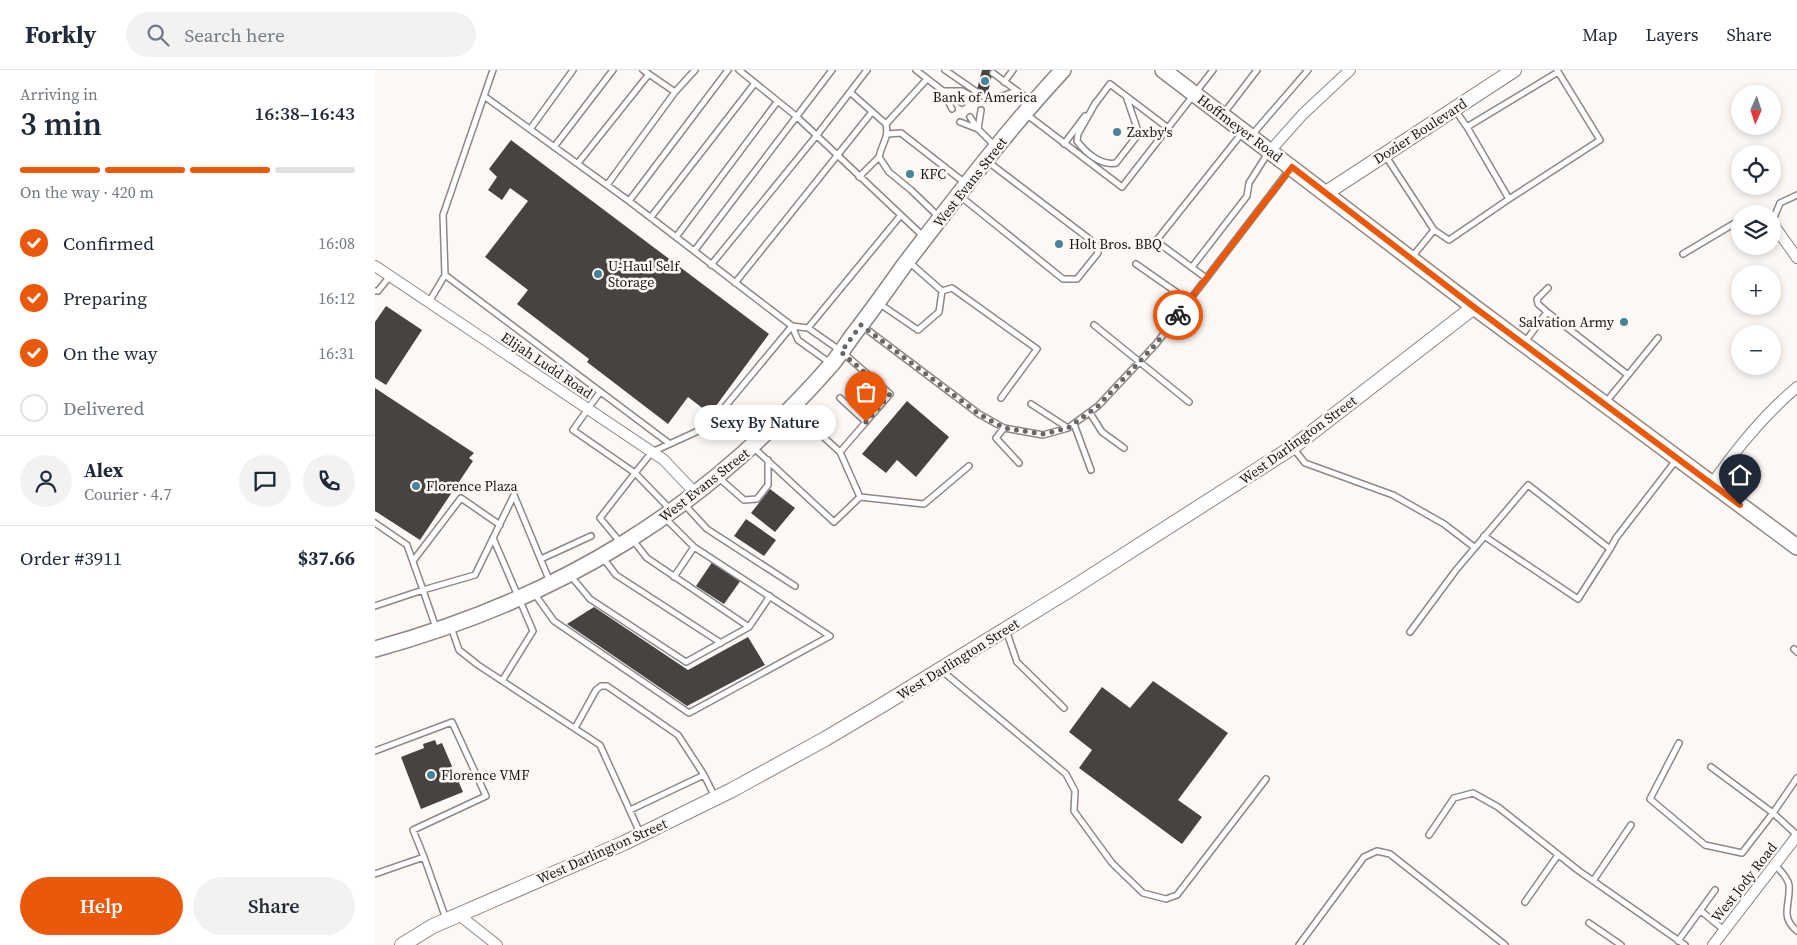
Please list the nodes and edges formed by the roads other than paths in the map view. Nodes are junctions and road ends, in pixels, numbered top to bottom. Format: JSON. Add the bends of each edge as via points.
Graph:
{"nodes":[{"id":1,"x":493,"y":70,"type":"edge"},
{"id":2,"x":573,"y":70,"type":"edge"},
{"id":3,"x":613,"y":70,"type":"edge"},
{"id":4,"x":643,"y":70,"type":"edge"},
{"id":5,"x":695,"y":70,"type":"edge"},
{"id":6,"x":728,"y":70,"type":"edge"},
{"id":7,"x":739,"y":70,"type":"edge"},
{"id":8,"x":832,"y":70,"type":"edge"},
{"id":9,"x":867,"y":70,"type":"edge"},
{"id":10,"x":916,"y":70,"type":"edge"},
{"id":11,"x":945,"y":70,"type":"edge"},
{"id":12,"x":1013,"y":70,"type":"edge"},
{"id":13,"x":1063,"y":70,"type":"edge"},
{"id":14,"x":1163,"y":70,"type":"edge"},
{"id":15,"x":1213,"y":70,"type":"edge"},
{"id":16,"x":1257,"y":70,"type":"edge"},
{"id":17,"x":1308,"y":70,"type":"edge"},
{"id":18,"x":1350,"y":70,"type":"edge"},
{"id":19,"x":1514,"y":70,"type":"edge"},
{"id":20,"x":1558,"y":71,"type":"edge"},
{"id":21,"x":993,"y":73,"type":"dead end"},
{"id":22,"x":649,"y":74,"type":"junction"},
{"id":23,"x":927,"y":79,"type":"junction"},
{"id":24,"x":1004,"y":82,"type":"junction"},
{"id":25,"x":755,"y":83,"type":"junction"},
{"id":26,"x":943,"y":91,"type":"junction"},
{"id":27,"x":1017,"y":91,"type":"junction"},
{"id":28,"x":675,"y":92,"type":"junction"},
{"id":29,"x":851,"y":93,"type":"junction"},
{"id":30,"x":1194,"y":93,"type":"junction"},
{"id":31,"x":484,"y":96,"type":"junction"},
{"id":32,"x":1126,"y":96,"type":"junction"},
{"id":33,"x":973,"y":97,"type":"dead end"},
{"id":34,"x":777,"y":102,"type":"junction"},
{"id":35,"x":1096,"y":102,"type":"junction"},
{"id":36,"x":962,"y":103,"type":"dead end"},
{"id":37,"x":1029,"y":108,"type":"junction"},
{"id":38,"x":953,"y":109,"type":"dead end"},
{"id":39,"x":1454,"y":109,"type":"junction"},
{"id":40,"x":981,"y":110,"type":"dead end"},
{"id":41,"x":872,"y":112,"type":"junction"},
{"id":42,"x":1223,"y":115,"type":"junction"},
{"id":43,"x":796,"y":116,"type":"junction"},
{"id":44,"x":970,"y":116,"type":"dead end"},
{"id":45,"x":960,"y":122,"type":"dead end"},
{"id":46,"x":885,"y":124,"type":"junction"},
{"id":47,"x":1467,"y":127,"type":"junction"},
{"id":48,"x":531,"y":128,"type":"junction"},
{"id":49,"x":1168,"y":128,"type":"junction"},
{"id":50,"x":977,"y":129,"type":"junction"},
{"id":51,"x":888,"y":134,"type":"junction"},
{"id":52,"x":1247,"y":134,"type":"junction"},
{"id":53,"x":817,"y":135,"type":"junction"},
{"id":54,"x":1064,"y":144,"type":"junction"},
{"id":55,"x":554,"y":147,"type":"junction"},
{"id":56,"x":1270,"y":150,"type":"junction"},
{"id":57,"x":992,"y":154,"type":"junction"},
{"id":58,"x":837,"y":155,"type":"junction"},
{"id":59,"x":1385,"y":155,"type":"junction"},
{"id":60,"x":879,"y":158,"type":"junction"},
{"id":61,"x":578,"y":163,"type":"junction"},
{"id":62,"x":1292,"y":167,"type":"junction"},
{"id":63,"x":859,"y":177,"type":"junction"},
{"id":64,"x":607,"y":185,"type":"junction"},
{"id":65,"x":963,"y":190,"type":"junction"},
{"id":66,"x":1326,"y":193,"type":"junction"},
{"id":67,"x":1797,"y":196,"type":"edge"},
{"id":68,"x":1509,"y":199,"type":"junction"},
{"id":69,"x":629,"y":201,"type":"junction"},
{"id":70,"x":1779,"y":205,"type":"edge"},
{"id":71,"x":901,"y":215,"type":"junction"},
{"id":72,"x":651,"y":217,"type":"junction"},
{"id":73,"x":941,"y":219,"type":"junction"},
{"id":74,"x":1731,"y":225,"type":"edge"},
{"id":75,"x":1433,"y":230,"type":"junction"},
{"id":76,"x":1781,"y":234,"type":"edge"},
{"id":77,"x":676,"y":237,"type":"junction"},
{"id":78,"x":926,"y":238,"type":"junction"},
{"id":79,"x":695,"y":250,"type":"junction"},
{"id":80,"x":1683,"y":254,"type":"dead end"},
{"id":81,"x":1411,"y":258,"type":"junction"},
{"id":82,"x":1797,"y":258,"type":"edge"},
{"id":83,"x":908,"y":261,"type":"junction"},
{"id":84,"x":1136,"y":264,"type":"dead end"},
{"id":85,"x":711,"y":265,"type":"junction"},
{"id":86,"x":375,"y":266,"type":"edge"},
{"id":87,"x":1191,"y":267,"type":"junction"},
{"id":88,"x":445,"y":275,"type":"junction"},
{"id":89,"x":390,"y":276,"type":"junction"},
{"id":90,"x":1206,"y":278,"type":"junction"},
{"id":91,"x":735,"y":283,"type":"junction"},
{"id":92,"x":1548,"y":288,"type":"dead end"},
{"id":93,"x":375,"y":291,"type":"edge"},
{"id":94,"x":943,"y":291,"type":"junction"},
{"id":95,"x":1189,"y":301,"type":"junction"},
{"id":96,"x":428,"y":302,"type":"junction"},
{"id":97,"x":878,"y":302,"type":"junction"},
{"id":98,"x":1474,"y":307,"type":"junction"},
{"id":99,"x":1547,"y":312,"type":"junction"},
{"id":100,"x":861,"y":325,"type":"junction"},
{"id":101,"x":1095,"y":325,"type":"dead end"},
{"id":102,"x":792,"y":326,"type":"junction"},
{"id":103,"x":808,"y":328,"type":"junction"},
{"id":104,"x":1658,"y":338,"type":"dead end"},
{"id":105,"x":1524,"y":344,"type":"junction"},
{"id":106,"x":841,"y":352,"type":"junction"},
{"id":107,"x":1139,"y":363,"type":"junction"},
{"id":108,"x":832,"y":364,"type":"junction"},
{"id":109,"x":1628,"y":375,"type":"junction"},
{"id":110,"x":1797,"y":386,"type":"edge"},
{"id":111,"x":600,"y":392,"type":"junction"},
{"id":112,"x":840,"y":398,"type":"dead end"},
{"id":113,"x":1001,"y":398,"type":"dead end"},
{"id":114,"x":1189,"y":402,"type":"dead end"},
{"id":115,"x":1031,"y":404,"type":"dead end"},
{"id":116,"x":1604,"y":404,"type":"junction"},
{"id":117,"x":792,"y":408,"type":"junction"},
{"id":118,"x":588,"y":409,"type":"junction"},
{"id":119,"x":1090,"y":412,"type":"junction"},
{"id":120,"x":866,"y":422,"type":"junction"},
{"id":121,"x":1074,"y":424,"type":"junction"},
{"id":122,"x":1004,"y":428,"type":"junction"},
{"id":123,"x":1068,"y":428,"type":"junction"},
{"id":124,"x":670,"y":444,"type":"junction"},
{"id":125,"x":753,"y":447,"type":"junction"},
{"id":126,"x":1293,"y":447,"type":"junction"},
{"id":127,"x":1124,"y":448,"type":"dead end"},
{"id":128,"x":652,"y":452,"type":"junction"},
{"id":129,"x":841,"y":452,"type":"junction"},
{"id":130,"x":1677,"y":458,"type":"junction"},
{"id":131,"x":768,"y":460,"type":"junction"},
{"id":132,"x":1019,"y":463,"type":"dead end"},
{"id":133,"x":969,"y":466,"type":"dead end"},
{"id":134,"x":1091,"y":470,"type":"dead end"},
{"id":135,"x":635,"y":472,"type":"junction"},
{"id":136,"x":718,"y":477,"type":"junction"},
{"id":137,"x":1712,"y":484,"type":"junction"},
{"id":138,"x":697,"y":494,"type":"junction"},
{"id":139,"x":860,"y":497,"type":"junction"},
{"id":140,"x":674,"y":511,"type":"junction"},
{"id":141,"x":375,"y":524,"type":"edge"},
{"id":142,"x":499,"y":525,"type":"junction"},
{"id":143,"x":591,"y":536,"type":"dead end"},
{"id":144,"x":1484,"y":536,"type":"junction"},
{"id":145,"x":493,"y":538,"type":"junction"},
{"id":146,"x":627,"y":541,"type":"junction"},
{"id":147,"x":694,"y":547,"type":"junction"},
{"id":148,"x":1797,"y":547,"type":"edge"},
{"id":149,"x":1475,"y":548,"type":"junction"},
{"id":150,"x":1610,"y":549,"type":"junction"},
{"id":151,"x":601,"y":556,"type":"junction"},
{"id":152,"x":541,"y":558,"type":"junction"},
{"id":153,"x":413,"y":561,"type":"junction"},
{"id":154,"x":570,"y":574,"type":"junction"},
{"id":155,"x":674,"y":577,"type":"junction"},
{"id":156,"x":551,"y":584,"type":"junction"},
{"id":157,"x":795,"y":586,"type":"dead end"},
{"id":158,"x":423,"y":590,"type":"junction"},
{"id":159,"x":534,"y":593,"type":"junction"},
{"id":160,"x":770,"y":596,"type":"junction"},
{"id":161,"x":519,"y":599,"type":"junction"},
{"id":162,"x":375,"y":606,"type":"edge"},
{"id":163,"x":749,"y":627,"type":"junction"},
{"id":164,"x":444,"y":628,"type":"junction"},
{"id":165,"x":1005,"y":630,"type":"junction"},
{"id":166,"x":1410,"y":632,"type":"dead end"},
{"id":167,"x":721,"y":643,"type":"junction"},
{"id":168,"x":375,"y":649,"type":"edge"},
{"id":169,"x":940,"y":670,"type":"junction"},
{"id":170,"x":502,"y":681,"type":"junction"},
{"id":171,"x":1064,"y":708,"type":"dead end"},
{"id":172,"x":575,"y":728,"type":"junction"},
{"id":173,"x":1679,"y":743,"type":"dead end"},
{"id":174,"x":375,"y":751,"type":"edge"},
{"id":175,"x":1711,"y":767,"type":"dead end"},
{"id":176,"x":704,"y":775,"type":"junction"},
{"id":177,"x":1797,"y":778,"type":"edge"},
{"id":178,"x":1266,"y":779,"type":"dead end"},
{"id":179,"x":716,"y":798,"type":"junction"},
{"id":180,"x":630,"y":810,"type":"junction"},
{"id":181,"x":1773,"y":814,"type":"junction"},
{"id":182,"x":1631,"y":825,"type":"dead end"},
{"id":183,"x":641,"y":834,"type":"junction"},
{"id":184,"x":1429,"y":835,"type":"dead end"},
{"id":185,"x":1797,"y":836,"type":"edge"},
{"id":186,"x":1558,"y":855,"type":"junction"},
{"id":187,"x":424,"y":857,"type":"junction"},
{"id":188,"x":1775,"y":864,"type":"junction"},
{"id":189,"x":375,"y":874,"type":"edge"},
{"id":190,"x":1593,"y":881,"type":"junction"},
{"id":191,"x":1715,"y":890,"type":"dead end"},
{"id":192,"x":1525,"y":902,"type":"dead end"},
{"id":193,"x":1701,"y":911,"type":"junction"},
{"id":194,"x":453,"y":917,"type":"junction"},
{"id":195,"x":1589,"y":923,"type":"dead end"},
{"id":196,"x":1724,"y":930,"type":"junction"},
{"id":197,"x":1797,"y":931,"type":"edge"},
{"id":198,"x":1679,"y":941,"type":"junction"},
{"id":199,"x":402,"y":945,"type":"edge"},
{"id":200,"x":497,"y":945,"type":"edge"},
{"id":201,"x":1299,"y":945,"type":"edge"},
{"id":202,"x":1505,"y":945,"type":"edge"},
{"id":203,"x":1621,"y":945,"type":"edge"},
{"id":204,"x":1685,"y":945,"type":"edge"},
{"id":205,"x":1713,"y":945,"type":"edge"}],
"edges":[{"from":1,"to":31,"type":"lane"},
{"from":2,"to":48,"type":"lane"},
{"from":3,"to":55,"type":"lane"},
{"from":4,"to":22,"type":"lane"},
{"from":5,"to":28,"type":"lane"},
{"from":6,"to":69,"type":"lane"},
{"from":7,"to":25,"type":"lane"},
{"from":8,"to":43,"type":"lane"},
{"from":9,"to":29,"type":"lane"},
{"from":10,"to":23,"type":"lane"},
{"from":11,"to":27,"type":"lane","via":[[987,99]]},
{"from":12,"to":24,"type":"lane"},
{"from":13,"to":37,"type":"main road","name":"West Evans Street"},
{"from":14,"to":30,"type":"main road","name":"Hoffmeyer Road"},
{"from":15,"to":30,"type":"lane"},
{"from":16,"to":42,"type":"lane"},
{"from":17,"to":52,"type":"lane"},
{"from":18,"to":56,"type":"street"},
{"from":19,"to":39,"type":"street","name":"Dozier Boulevard"},
{"from":20,"to":47,"type":"lane"},
{"from":20,"to":68,"type":"lane","via":[[1600,140]]},
{"from":21,"to":24,"type":"lane"},
{"from":22,"to":28,"type":"lane"},
{"from":22,"to":61,"type":"lane"},
{"from":23,"to":26,"type":"lane"},
{"from":23,"to":46,"type":"lane"},
{"from":24,"to":27,"type":"lane"},
{"from":25,"to":34,"type":"lane"},
{"from":25,"to":72,"type":"lane"},
{"from":26,"to":33,"type":"lane","via":[[962,90]]},
{"from":26,"to":36,"type":"lane"},
{"from":26,"to":38,"type":"lane"},
{"from":27,"to":37,"type":"lane"},
{"from":28,"to":64,"type":"lane"},
{"from":29,"to":41,"type":"lane"},
{"from":29,"to":53,"type":"lane"},
{"from":30,"to":42,"type":"main road","name":"Hoffmeyer Road"},
{"from":30,"to":49,"type":"lane"},
{"from":31,"to":48,"type":"lane"},
{"from":31,"to":88,"type":"lane","via":[[443,215]]},
{"from":32,"to":35,"type":"lane","via":[[1110,84]]},
{"from":32,"to":35,"type":"lane","via":[[1137,136],[1116,163],[1100,161],[1077,141]]},
{"from":32,"to":49,"type":"lane"},
{"from":34,"to":43,"type":"lane"},
{"from":34,"to":77,"type":"lane"},
{"from":35,"to":54,"type":"lane"},
{"from":37,"to":54,"type":"lane"},
{"from":37,"to":57,"type":"main road","name":"West Evans Street"},
{"from":39,"to":47,"type":"lane"},
{"from":39,"to":59,"type":"street","name":"Dozier Boulevard"},
{"from":40,"to":50,"type":"lane"},
{"from":41,"to":46,"type":"lane"},
{"from":41,"to":58,"type":"lane"},
{"from":42,"to":52,"type":"main road","name":"Hoffmeyer Road"},
{"from":43,"to":53,"type":"lane"},
{"from":43,"to":79,"type":"lane"},
{"from":44,"to":50,"type":"lane"},
{"from":45,"to":50,"type":"lane"},
{"from":46,"to":51,"type":"lane"},
{"from":47,"to":68,"type":"lane"},
{"from":48,"to":55,"type":"lane"},
{"from":49,"to":54,"type":"lane","via":[[1122,187]]},
{"from":50,"to":57,"type":"lane"},
{"from":51,"to":60,"type":"lane"},
{"from":51,"to":65,"type":"lane","via":[[901,133]]},
{"from":52,"to":56,"type":"main road","name":"Hoffmeyer Road"},
{"from":52,"to":87,"type":"lane","via":[[1156,241]]},
{"from":53,"to":58,"type":"lane"},
{"from":53,"to":85,"type":"lane"},
{"from":55,"to":61,"type":"lane"},
{"from":56,"to":62,"type":"main road","name":"Hoffmeyer Road"},
{"from":56,"to":87,"type":"lane","via":[[1249,183],[1247,196]]},
{"from":57,"to":65,"type":"main road","name":"West Evans Street"},
{"from":57,"to":65,"type":"lane","via":[[1096,244],[1097,253],[1077,279],[1063,279]]},
{"from":58,"to":63,"type":"lane"},
{"from":58,"to":91,"type":"lane"},
{"from":59,"to":66,"type":"street","name":"Dozier Boulevard"},
{"from":59,"to":75,"type":"lane"},
{"from":60,"to":63,"type":"lane"},
{"from":60,"to":73,"type":"lane","via":[[889,172]]},
{"from":61,"to":64,"type":"lane"},
{"from":62,"to":66,"type":"main road","name":"Hoffmeyer Road"},
{"from":62,"to":90,"type":"lane"},
{"from":63,"to":71,"type":"lane"},
{"from":64,"to":69,"type":"lane"},
{"from":65,"to":73,"type":"main road","name":"West Evans Street"},
{"from":66,"to":81,"type":"main road","name":"Hoffmeyer Road"},
{"from":67,"to":70,"type":"lane"},
{"from":68,"to":75,"type":"lane","via":[[1449,240]]},
{"from":69,"to":72,"type":"lane"},
{"from":71,"to":78,"type":"lane"},
{"from":71,"to":103,"type":"lane"},
{"from":72,"to":77,"type":"lane"},
{"from":73,"to":78,"type":"main road","name":"West Evans Street"},
{"from":74,"to":80,"type":"lane"},
{"from":75,"to":81,"type":"lane"},
{"from":76,"to":82,"type":"street"},
{"from":77,"to":79,"type":"lane"},
{"from":78,"to":83,"type":"main road","name":"West Evans Street"},
{"from":79,"to":85,"type":"lane"},
{"from":81,"to":98,"type":"main road","name":"Hoffmeyer Road"},
{"from":83,"to":94,"type":"lane"},
{"from":83,"to":97,"type":"main road","name":"West Evans Street"},
{"from":84,"to":95,"type":"lane"},
{"from":85,"to":91,"type":"lane"},
{"from":86,"to":89,"type":"street","name":"Elijah Ludd Road"},
{"from":87,"to":90,"type":"lane"},
{"from":88,"to":96,"type":"lane"},
{"from":88,"to":111,"type":"lane"},
{"from":89,"to":93,"type":"lane"},
{"from":89,"to":96,"type":"street","name":"Elijah Ludd Road"},
{"from":90,"to":95,"type":"lane"},
{"from":91,"to":102,"type":"lane"},
{"from":92,"to":99,"type":"lane","via":[[1537,299]]},
{"from":94,"to":97,"type":"lane","via":[[939,312],[918,330]]},
{"from":94,"to":113,"type":"lane","via":[[952,288],[1037,349]]},
{"from":95,"to":107,"type":"lane"},
{"from":96,"to":118,"type":"street","name":"Elijah Ludd Road"},
{"from":97,"to":100,"type":"main road","name":"West Evans Street"},
{"from":98,"to":105,"type":"main road","name":"Hoffmeyer Road"},
{"from":98,"to":126,"type":"street","name":"West Darlington Street"},
{"from":99,"to":105,"type":"lane"},
{"from":99,"to":109,"type":"lane"},
{"from":100,"to":106,"type":"main road","name":"West Evans Street"},
{"from":100,"to":122,"type":"lane","via":[[979,414]]},
{"from":101,"to":107,"type":"lane"},
{"from":102,"to":103,"type":"lane"},
{"from":102,"to":108,"type":"lane","via":[[798,340]]},
{"from":102,"to":124,"type":"lane","via":[[709,426]]},
{"from":103,"to":106,"type":"lane"},
{"from":104,"to":109,"type":"lane"},
{"from":105,"to":116,"type":"main road","name":"Hoffmeyer Road"},
{"from":106,"to":108,"type":"main road","name":"West Evans Street"},
{"from":106,"to":120,"type":"lane","via":[[890,394]]},
{"from":107,"to":114,"type":"lane"},
{"from":107,"to":119,"type":"lane"},
{"from":108,"to":117,"type":"main road","name":"West Evans Street"},
{"from":109,"to":116,"type":"lane"},
{"from":110,"to":137,"type":"street","via":[[1734,453]]},
{"from":111,"to":118,"type":"lane"},
{"from":111,"to":124,"type":"lane"},
{"from":112,"to":120,"type":"lane"},
{"from":115,"to":123,"type":"lane"},
{"from":116,"to":130,"type":"main road","name":"Hoffmeyer Road"},
{"from":117,"to":125,"type":"main road","name":"West Evans Street"},
{"from":117,"to":129,"type":"lane"},
{"from":118,"to":128,"type":"street","name":"Elijah Ludd Road"},
{"from":118,"to":135,"type":"lane","via":[[573,430]]},
{"from":119,"to":121,"type":"lane"},
{"from":119,"to":127,"type":"lane","via":[[1102,432]]},
{"from":120,"to":129,"type":"lane"},
{"from":121,"to":123,"type":"lane"},
{"from":121,"to":134,"type":"lane"},
{"from":122,"to":123,"type":"lane","via":[[1043,434]]},
{"from":122,"to":132,"type":"lane","via":[[996,438]]},
{"from":124,"to":128,"type":"lane"},
{"from":125,"to":131,"type":"lane"},
{"from":125,"to":136,"type":"main road","name":"West Evans Street"},
{"from":126,"to":149,"type":"lane","via":[[1305,463],[1393,495],[1444,524]]},
{"from":126,"to":165,"type":"street","name":"West Darlington Street"},
{"from":128,"to":135,"type":"lane"},
{"from":128,"to":138,"type":"street","name":"Elijah Ludd Road"},
{"from":129,"to":139,"type":"lane"},
{"from":130,"to":137,"type":"main road","name":"Hoffmeyer Road"},
{"from":130,"to":150,"type":"lane"},
{"from":131,"to":136,"type":"lane","via":[[768,485],[757,499],[744,500]]},
{"from":131,"to":139,"type":"lane","via":[[834,522]]},
{"from":133,"to":139,"type":"lane","via":[[923,504]]},
{"from":135,"to":140,"type":"lane"},
{"from":135,"to":146,"type":"lane","via":[[600,518]]},
{"from":136,"to":138,"type":"main road","name":"West Evans Street"},
{"from":137,"to":148,"type":"main road","name":"Hoffmeyer Road"},
{"from":138,"to":140,"type":"main road","name":"West Evans Street"},
{"from":140,"to":146,"type":"main road","name":"West Evans Street"},
{"from":140,"to":147,"type":"lane"},
{"from":140,"to":157,"type":"lane"},
{"from":141,"to":153,"type":"lane","via":[[407,545]]},
{"from":142,"to":145,"type":"lane"},
{"from":142,"to":152,"type":"lane","via":[[514,495]]},
{"from":142,"to":153,"type":"lane","via":[[461,498]]},
{"from":143,"to":152,"type":"lane"},
{"from":144,"to":149,"type":"lane"},
{"from":144,"to":150,"type":"lane","via":[[1528,485]]},
{"from":144,"to":150,"type":"lane","via":[[1578,599]]},
{"from":145,"to":158,"type":"lane","via":[[475,575]]},
{"from":145,"to":161,"type":"lane"},
{"from":146,"to":151,"type":"main road","name":"West Evans Street"},
{"from":146,"to":155,"type":"lane"},
{"from":147,"to":155,"type":"lane"},
{"from":147,"to":160,"type":"lane"},
{"from":149,"to":166,"type":"lane"},
{"from":151,"to":154,"type":"main road","name":"West Evans Street"},
{"from":151,"to":167,"type":"lane","via":[[616,575]]},
{"from":152,"to":156,"type":"lane"},
{"from":153,"to":158,"type":"lane"},
{"from":154,"to":156,"type":"main road","name":"West Evans Street"},
{"from":154,"to":167,"type":"lane","via":[[590,599],[686,662]]},
{"from":155,"to":163,"type":"lane"},
{"from":156,"to":159,"type":"main road","name":"West Evans Street"},
{"from":158,"to":162,"type":"lane"},
{"from":158,"to":164,"type":"lane"},
{"from":159,"to":160,"type":"lane","via":[[554,621],[689,713],[830,636]]},
{"from":159,"to":161,"type":"main road","name":"West Evans Street"},
{"from":160,"to":163,"type":"lane"},
{"from":161,"to":164,"type":"main road","name":"West Evans Street"},
{"from":161,"to":170,"type":"lane","via":[[533,631]]},
{"from":163,"to":167,"type":"lane"},
{"from":164,"to":168,"type":"main road","name":"West Evans Street"},
{"from":164,"to":170,"type":"lane","via":[[459,650]]},
{"from":165,"to":169,"type":"street","name":"West Darlington Street"},
{"from":165,"to":171,"type":"lane","via":[[1017,662]]},
{"from":169,"to":178,"type":"lane","via":[[1066,774],[1075,791],[1074,811],[1112,863],[1143,893],[1166,899],[1177,895]]},
{"from":169,"to":179,"type":"street","name":"West Darlington Street","via":[[825,739]]},
{"from":170,"to":172,"type":"lane"},
{"from":172,"to":176,"type":"lane","via":[[596,690],[607,686],[678,735]]},
{"from":172,"to":180,"type":"lane","via":[[600,744]]},
{"from":173,"to":181,"type":"lane","via":[[1650,799],[1705,844],[1742,853]]},
{"from":174,"to":187,"type":"lane","via":[[452,722],[486,796],[413,830]]},
{"from":175,"to":181,"type":"lane"},
{"from":176,"to":179,"type":"lane"},
{"from":176,"to":180,"type":"lane"},
{"from":177,"to":181,"type":"lane"},
{"from":179,"to":183,"type":"street","name":"West Darlington Street"},
{"from":180,"to":183,"type":"lane"},
{"from":181,"to":185,"type":"lane"},
{"from":182,"to":190,"type":"lane"},
{"from":183,"to":194,"type":"street","name":"West Darlington Street"},
{"from":184,"to":186,"type":"lane","via":[[1454,798],[1473,793],[1498,807]]},
{"from":185,"to":188,"type":"street","name":"West Jody Road"},
{"from":186,"to":190,"type":"lane"},
{"from":186,"to":192,"type":"lane"},
{"from":187,"to":189,"type":"lane"},
{"from":187,"to":194,"type":"lane"},
{"from":188,"to":196,"type":"street","name":"West Jody Road"},
{"from":188,"to":197,"type":"lane","via":[[1789,885],[1787,914],[1790,925]]},
{"from":190,"to":198,"type":"lane"},
{"from":191,"to":193,"type":"lane"},
{"from":193,"to":196,"type":"lane"},
{"from":193,"to":198,"type":"lane"},
{"from":194,"to":199,"type":"street","name":"West Darlington Street"},
{"from":194,"to":200,"type":"street"},
{"from":195,"to":203,"type":"lane"},
{"from":196,"to":205,"type":"street","name":"West Jody Road"},
{"from":198,"to":204,"type":"lane"},
{"from":201,"to":202,"type":"lane","via":[[1364,857],[1377,850],[1390,854]]}]}
